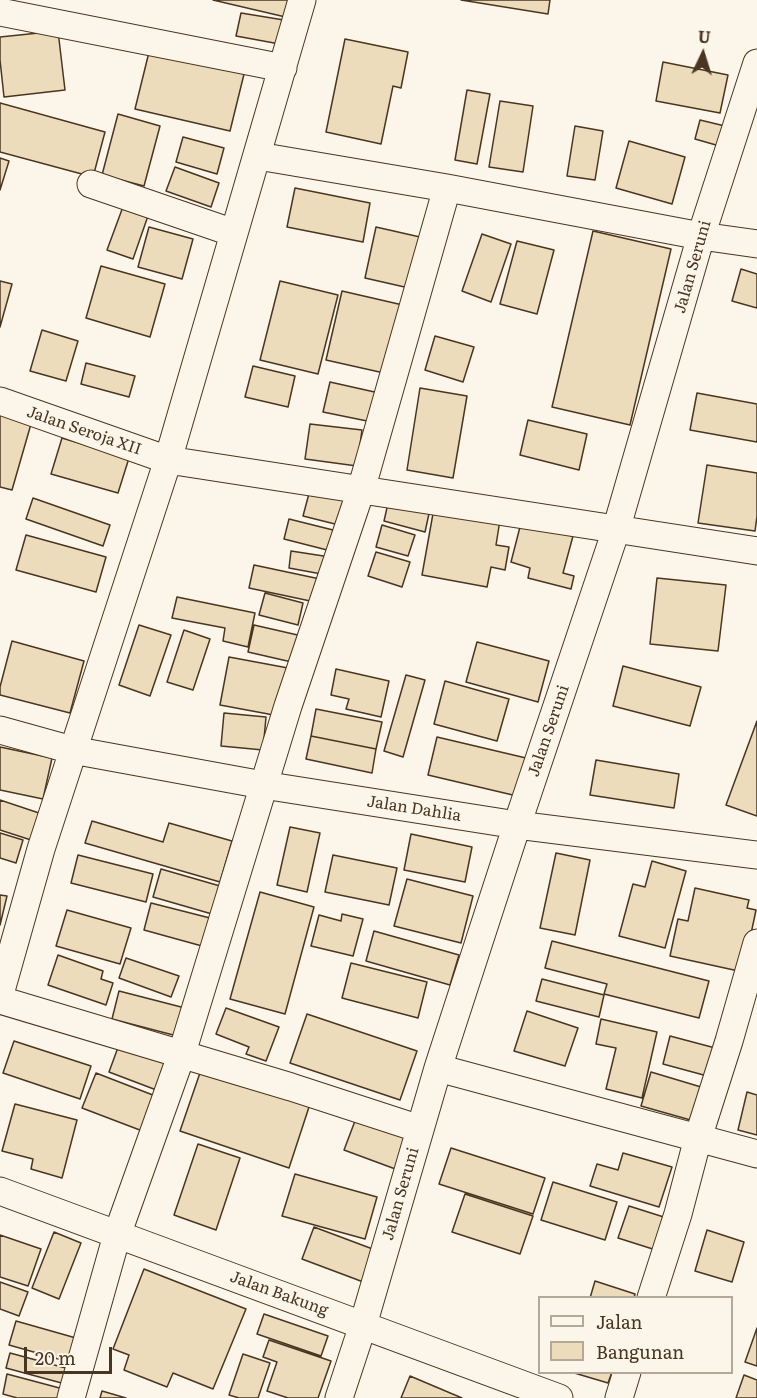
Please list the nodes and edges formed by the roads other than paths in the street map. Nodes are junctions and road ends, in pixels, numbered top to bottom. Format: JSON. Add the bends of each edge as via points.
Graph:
{"nodes":[{"id":1,"x":302,"y":0,"type":"edge"},
{"id":2,"x":0,"y":12,"type":"edge"},
{"id":3,"x":757,"y":63,"type":"edge"},
{"id":4,"x":283,"y":68,"type":"junction"},
{"id":5,"x":258,"y":156,"type":"junction"},
{"id":6,"x":91,"y":184,"type":"dead end"},
{"id":7,"x":447,"y":188,"type":"junction"},
{"id":8,"x":234,"y":233,"type":"junction"},
{"id":9,"x":701,"y":236,"type":"junction"},
{"id":10,"x":757,"y":244,"type":"edge"},
{"id":11,"x":0,"y":401,"type":"edge"},
{"id":12,"x":168,"y":460,"type":"junction"},
{"id":13,"x":361,"y":490,"type":"junction"},
{"id":14,"x":616,"y":530,"type":"junction"},
{"id":15,"x":757,"y":551,"type":"edge"},
{"id":16,"x":0,"y":730,"type":"edge"},
{"id":17,"x":72,"y":750,"type":"junction"},
{"id":18,"x":263,"y":785,"type":"junction"},
{"id":19,"x":517,"y":825,"type":"junction"},
{"id":20,"x":757,"y":855,"type":"edge"},
{"id":21,"x":757,"y":943,"type":"edge"},
{"id":22,"x":0,"y":994,"type":"edge"},
{"id":23,"x":0,"y":1000,"type":"edge"},
{"id":24,"x":181,"y":1056,"type":"junction"},
{"id":25,"x":438,"y":1068,"type":"junction"},
{"id":26,"x":420,"y":1128,"type":"junction"},
{"id":27,"x":698,"y":1138,"type":"junction"},
{"id":28,"x":757,"y":1155,"type":"edge"},
{"id":29,"x":0,"y":1191,"type":"edge"},
{"id":30,"x":117,"y":1235,"type":"junction"},
{"id":31,"x":652,"y":1296,"type":"edge"},
{"id":32,"x":363,"y":1325,"type":"junction"},
{"id":33,"x":626,"y":1374,"type":"edge"},
{"id":34,"x":71,"y":1398,"type":"edge"},
{"id":35,"x":339,"y":1398,"type":"edge"},
{"id":36,"x":559,"y":1398,"type":"edge"},
{"id":37,"x":619,"y":1398,"type":"edge"}],
"edges":[{"from":1,"to":4,"type":"street"},
{"from":2,"to":4,"type":"street"},
{"from":3,"to":9,"type":"street","name":"Jalan Seruni"},
{"from":4,"to":5,"type":"street"},
{"from":5,"to":7,"type":"street"},
{"from":5,"to":8,"type":"street"},
{"from":6,"to":8,"type":"street"},
{"from":7,"to":9,"type":"street"},
{"from":7,"to":13,"type":"street"},
{"from":8,"to":12,"type":"street"},
{"from":9,"to":10,"type":"street"},
{"from":9,"to":14,"type":"street","name":"Jalan Seruni"},
{"from":11,"to":12,"type":"street","name":"Jalan Seroja XII"},
{"from":12,"to":13,"type":"street","name":"Jalan Seroja XII"},
{"from":12,"to":17,"type":"street"},
{"from":13,"to":14,"type":"street","name":"Jalan Seroja XII"},
{"from":13,"to":18,"type":"street"},
{"from":14,"to":15,"type":"street","name":"Jalan Seroja XII"},
{"from":14,"to":19,"type":"street","name":"Jalan Seruni"},
{"from":16,"to":17,"type":"street","name":"Jalan Dahlia"},
{"from":17,"to":18,"type":"street","name":"Jalan Dahlia"},
{"from":17,"to":22,"type":"street"},
{"from":18,"to":19,"type":"street","name":"Jalan Dahlia"},
{"from":18,"to":24,"type":"street"},
{"from":19,"to":20,"type":"street","name":"Jalan Dahlia"},
{"from":19,"to":25,"type":"street","name":"Jalan Seruni"},
{"from":21,"to":27,"type":"street"},
{"from":23,"to":24,"type":"street"},
{"from":24,"to":26,"type":"street"},
{"from":24,"to":30,"type":"street"},
{"from":25,"to":26,"type":"street","name":"Jalan Seruni"},
{"from":25,"to":27,"type":"street"},
{"from":26,"to":32,"type":"street","name":"Jalan Seruni"},
{"from":27,"to":28,"type":"street"},
{"from":27,"to":31,"type":"street"},
{"from":29,"to":30,"type":"street","name":"Jalan Bakung"},
{"from":30,"to":32,"type":"street","name":"Jalan Bakung"},
{"from":30,"to":34,"type":"street"},
{"from":32,"to":35,"type":"street","name":"Jalan Seruni"},
{"from":32,"to":36,"type":"street","name":"Jalan Bakung"},
{"from":33,"to":37,"type":"street"}]}
